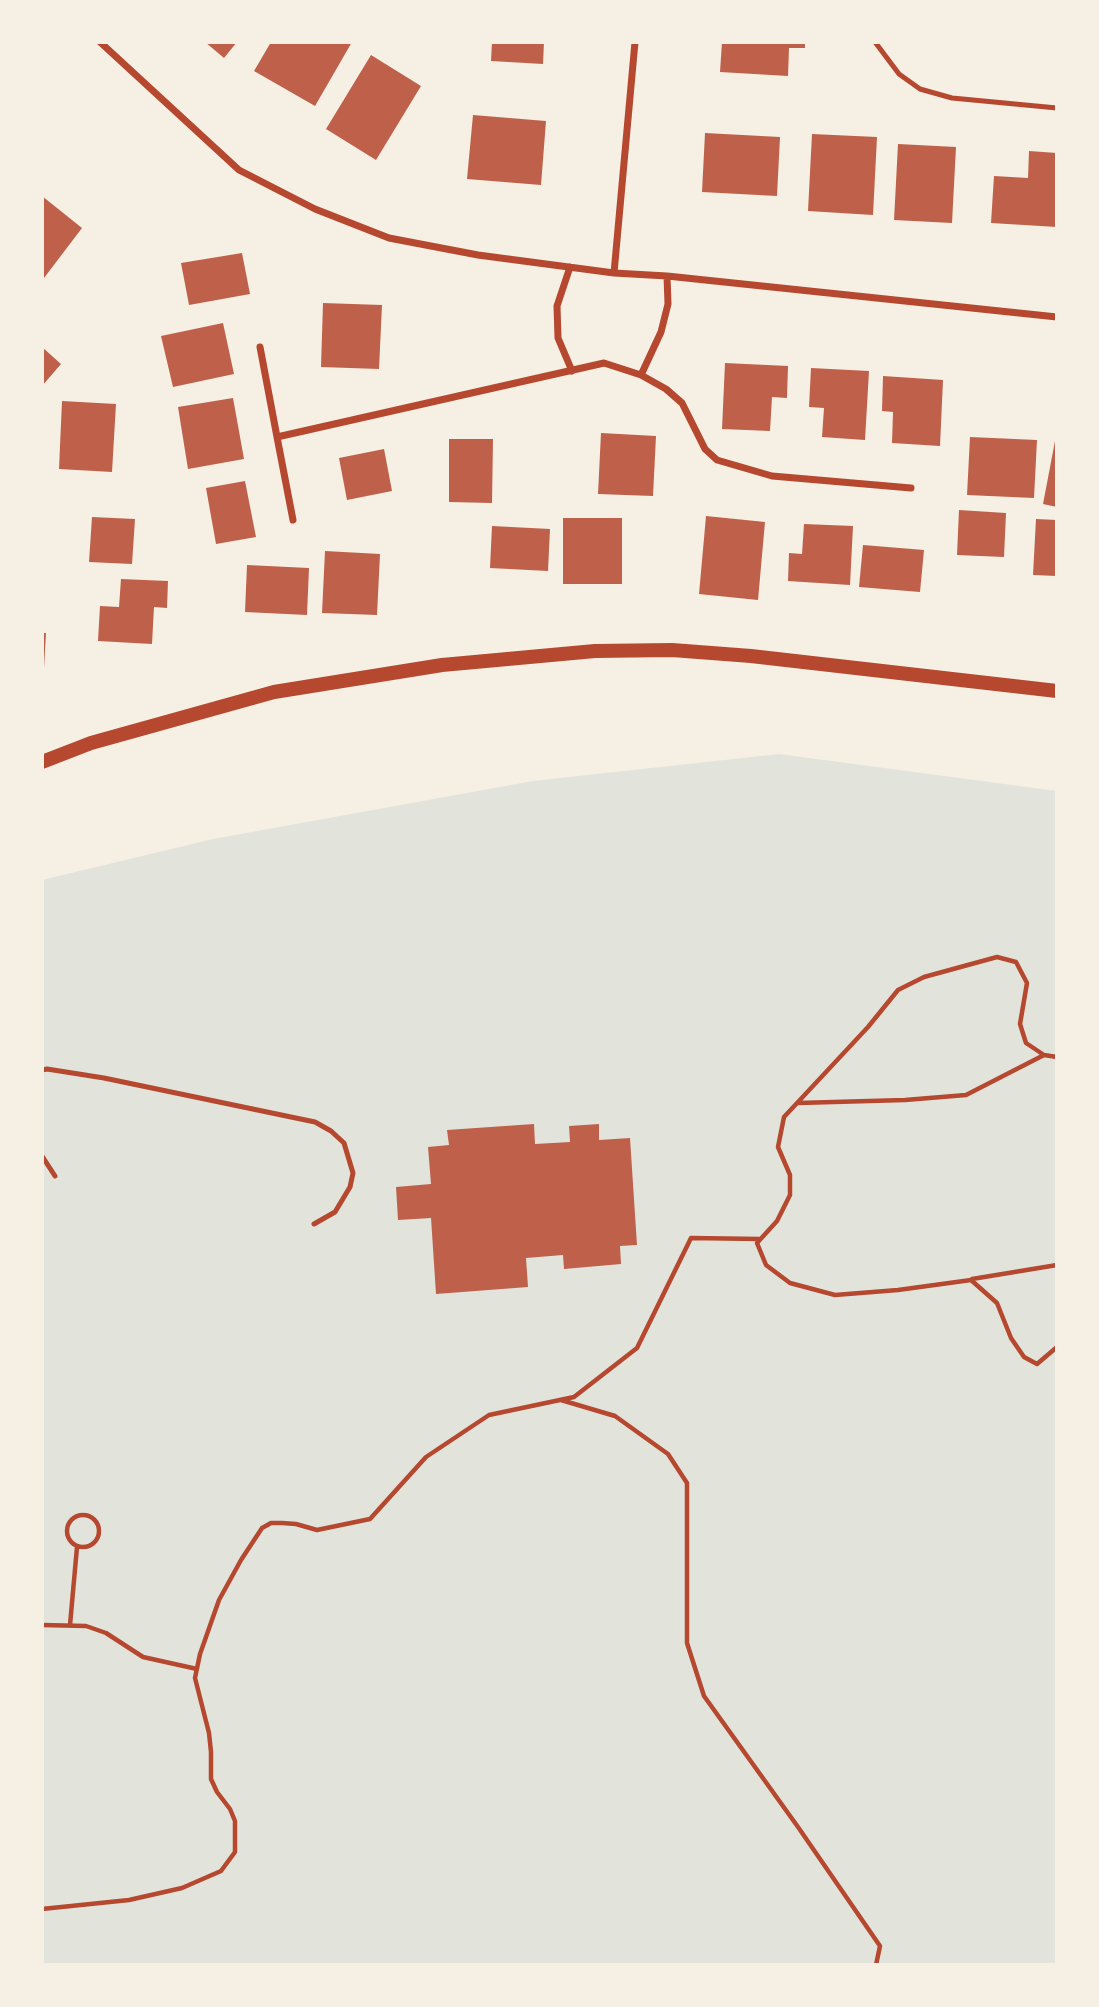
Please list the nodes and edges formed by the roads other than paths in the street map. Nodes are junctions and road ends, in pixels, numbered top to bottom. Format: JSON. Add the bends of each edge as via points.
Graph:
{"nodes":[{"id":1,"x":100,"y":42,"type":"edge"},
{"id":2,"x":635,"y":42,"type":"edge"},
{"id":3,"x":875,"y":42,"type":"edge"},
{"id":4,"x":1057,"y":108,"type":"edge"},
{"id":5,"x":570,"y":267,"type":"junction"},
{"id":6,"x":614,"y":273,"type":"junction"},
{"id":7,"x":667,"y":276,"type":"junction"},
{"id":8,"x":1057,"y":317,"type":"edge"},
{"id":9,"x":260,"y":347,"type":"dead end"},
{"id":10,"x":572,"y":370,"type":"junction"},
{"id":11,"x":641,"y":375,"type":"junction"},
{"id":12,"x":277,"y":437,"type":"junction"},
{"id":13,"x":911,"y":488,"type":"dead end"},
{"id":14,"x":293,"y":520,"type":"dead end"},
{"id":15,"x":1057,"y":691,"type":"edge"},
{"id":16,"x":42,"y":762,"type":"edge"},
{"id":17,"x":42,"y":1070,"type":"edge"},
{"id":18,"x":42,"y":1156,"type":"edge"},
{"id":19,"x":55,"y":1176,"type":"dead end"},
{"id":20,"x":314,"y":1224,"type":"dead end"}],
"edges":[{"from":1,"to":5,"type":"street","via":[[239,170],[315,209],[390,238]]},
{"from":2,"to":6,"type":"street"},
{"from":3,"to":4,"type":"lane","via":[[899,74],[920,89],[952,98]]},
{"from":5,"to":6,"type":"street"},
{"from":5,"to":10,"type":"street","via":[[557,306],[558,338]]},
{"from":6,"to":7,"type":"street"},
{"from":7,"to":8,"type":"street"},
{"from":7,"to":11,"type":"street","via":[[661,332]]},
{"from":9,"to":12,"type":"street"},
{"from":10,"to":11,"type":"street","via":[[604,363]]},
{"from":10,"to":12,"type":"street"},
{"from":11,"to":13,"type":"street","via":[[682,402],[705,449],[717,460],[772,475]]},
{"from":12,"to":14,"type":"street"},
{"from":15,"to":16,"type":"main road","via":[[673,649],[595,651],[442,666],[274,692],[91,743]]},
{"from":17,"to":20,"type":"lane","via":[[315,1122],[331,1131],[344,1143],[353,1172],[351,1187],[335,1212]]},
{"from":18,"to":19,"type":"lane"}]}
